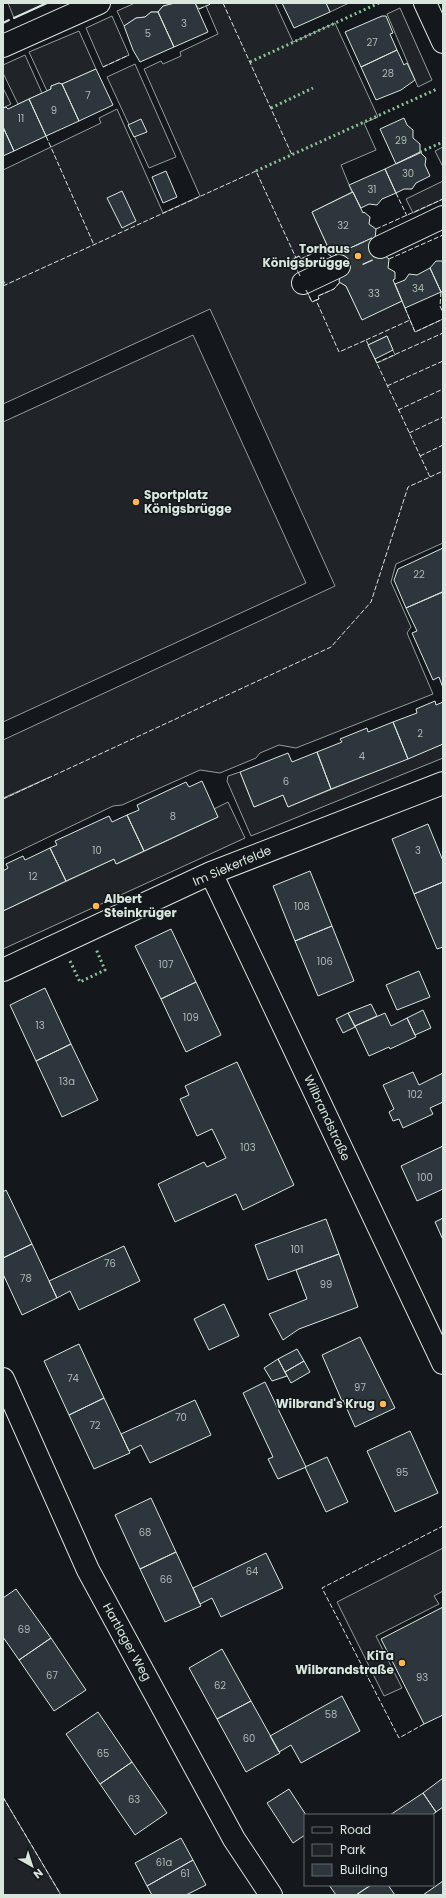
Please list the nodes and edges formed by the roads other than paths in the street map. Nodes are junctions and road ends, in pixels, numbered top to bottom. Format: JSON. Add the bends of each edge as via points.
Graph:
{"nodes":[{"id":1,"x":98,"y":3,"type":"edge"},
{"id":2,"x":425,"y":3,"type":"edge"},
{"id":3,"x":443,"y":42,"type":"edge"},
{"id":4,"x":3,"y":46,"type":"edge"},
{"id":5,"x":443,"y":217,"type":"edge"},
{"id":6,"x":380,"y":247,"type":"tunnel mouth"},
{"id":7,"x":340,"y":266,"type":"tunnel mouth"},
{"id":8,"x":303,"y":283,"type":"dead end"},
{"id":9,"x":443,"y":783,"type":"edge"},
{"id":10,"x":211,"y":873,"type":"junction"},
{"id":11,"x":3,"y":970,"type":"edge"},
{"id":12,"x":443,"y":1363,"type":"edge"},
{"id":13,"x":3,"y":1378,"type":"edge"},
{"id":14,"x":271,"y":1895,"type":"edge"}],
"edges":[{"from":1,"to":4,"type":"street"},
{"from":2,"to":3,"type":"street"},
{"from":5,"to":6,"type":"street"},
{"from":7,"to":8,"type":"street"},
{"from":9,"to":10,"type":"street","name":"Im Siekerfelde"},
{"from":10,"to":11,"type":"street","name":"Im Siekerfelde"},
{"from":10,"to":12,"type":"street","name":"Wilbrandstraße"},
{"from":13,"to":14,"type":"street","name":"Hartlager Weg","via":[[88,1570],[234,1839]]}]}
